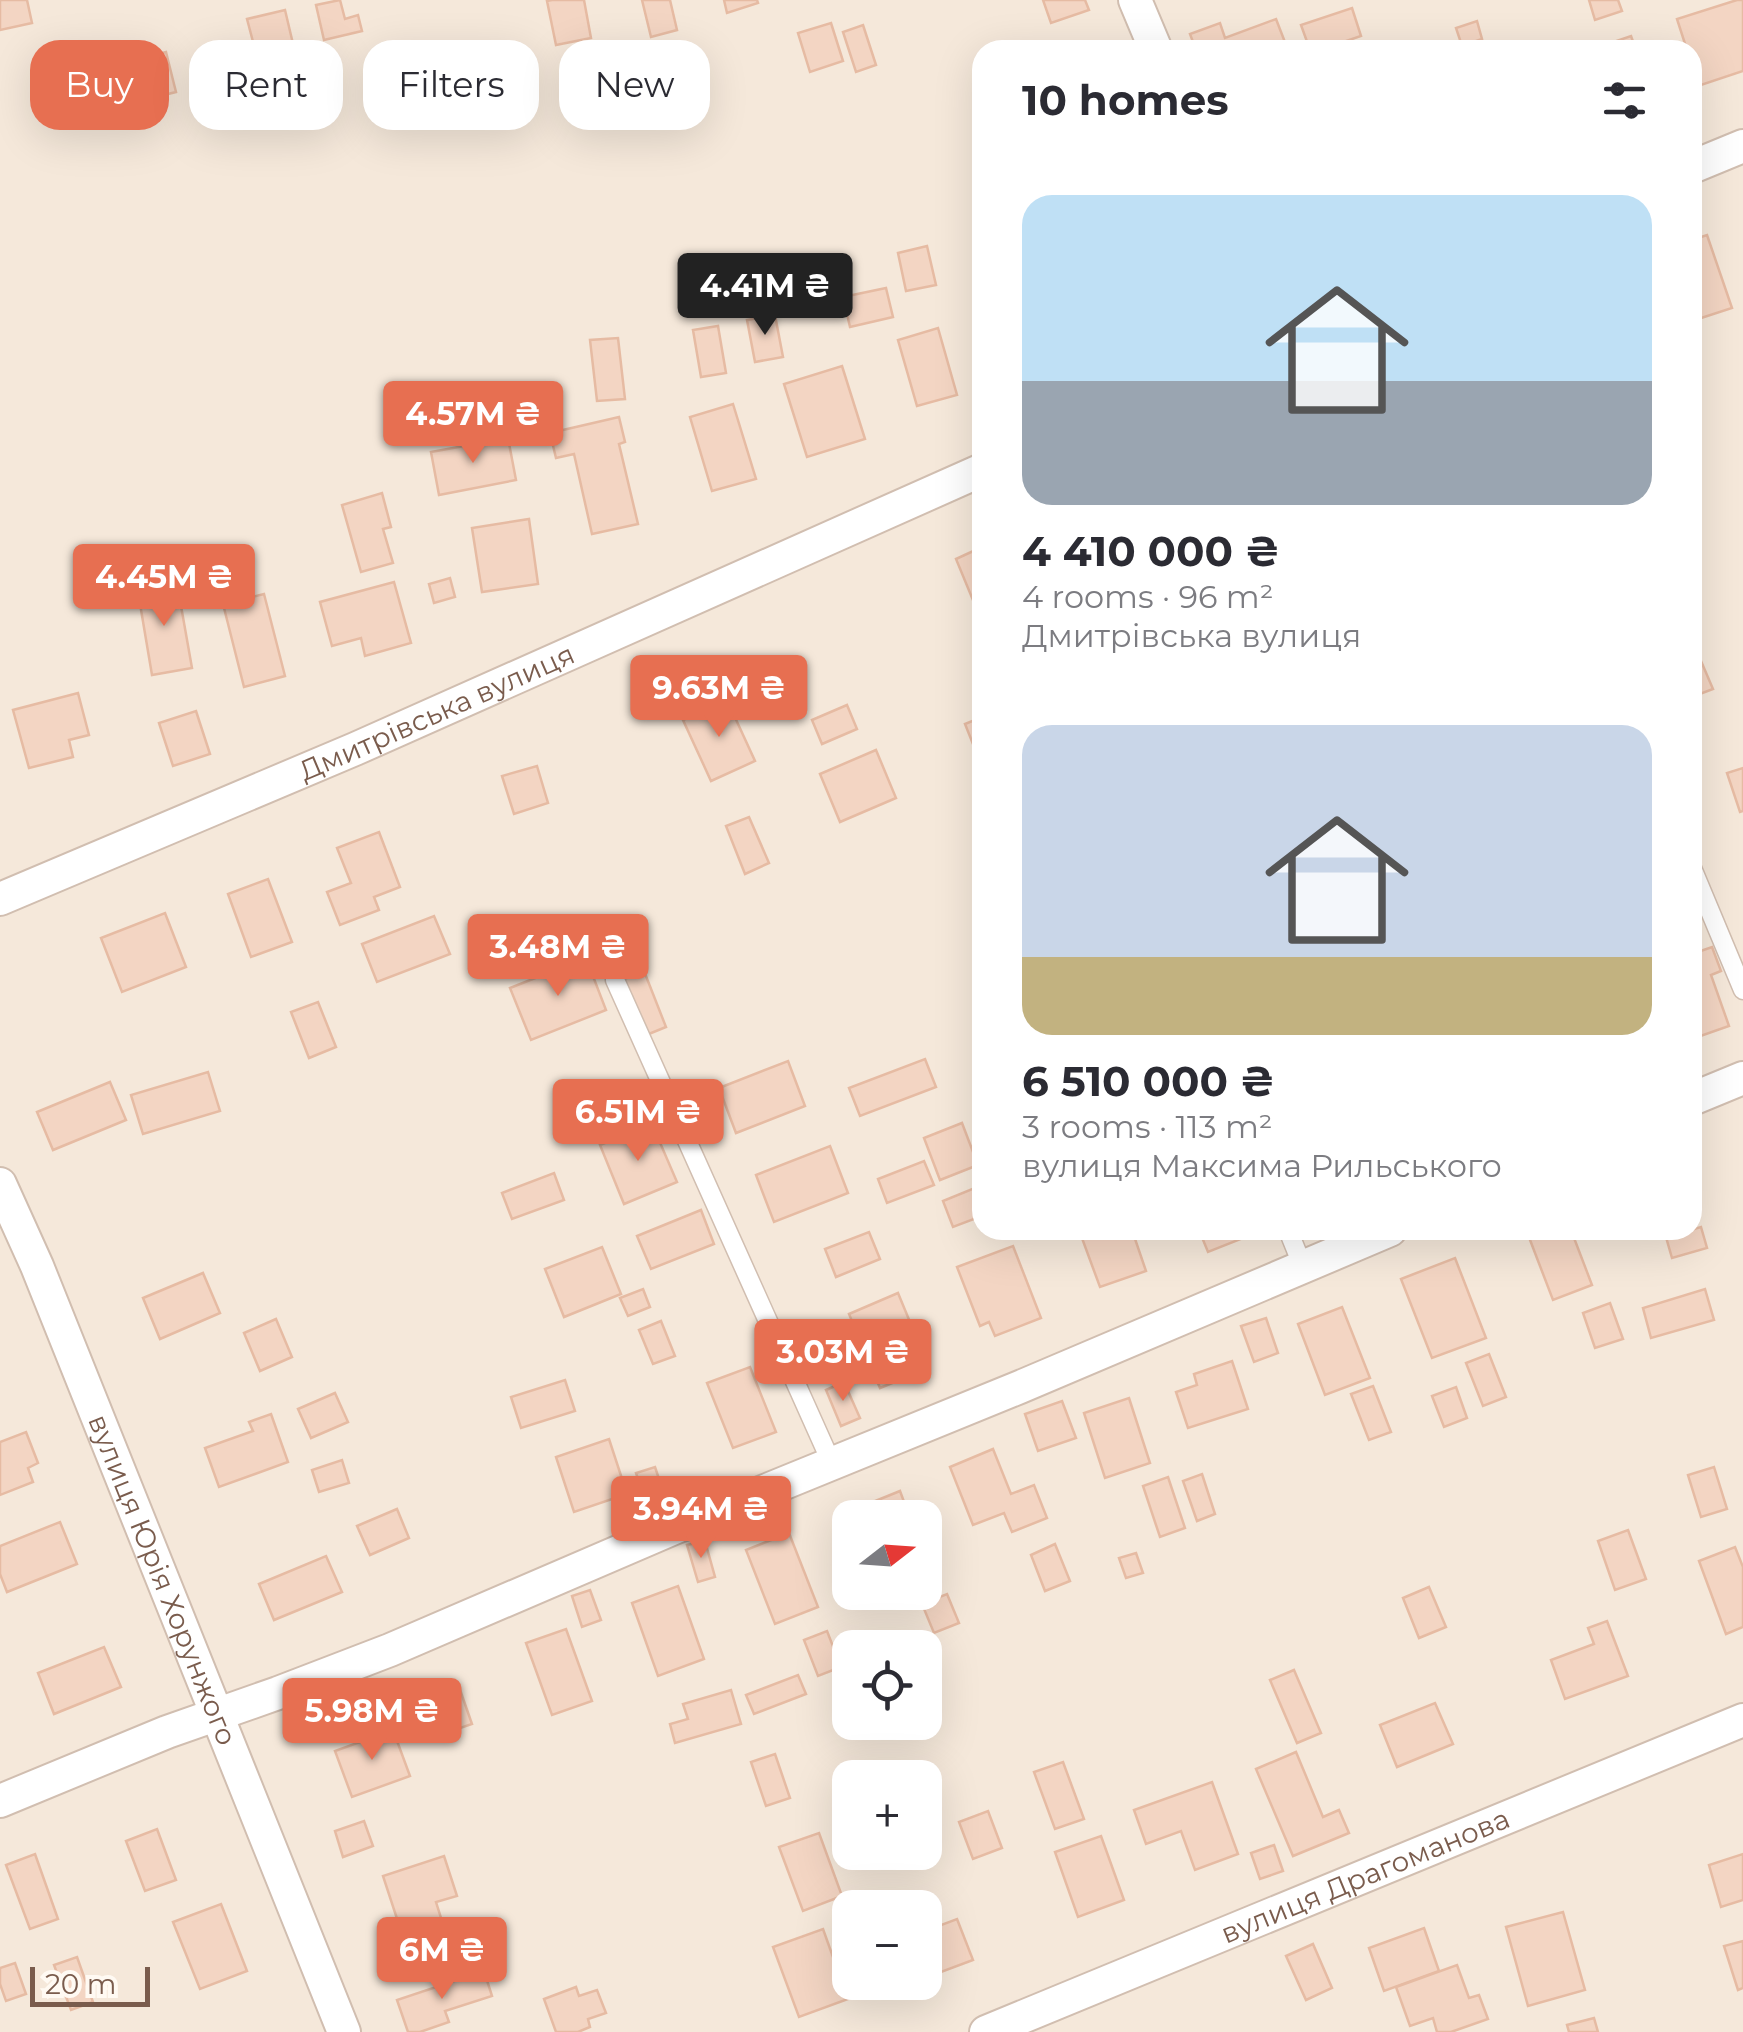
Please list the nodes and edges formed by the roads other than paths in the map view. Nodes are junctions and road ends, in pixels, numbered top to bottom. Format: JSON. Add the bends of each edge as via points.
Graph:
{"nodes":[{"id":1,"x":1136,"y":0,"type":"edge"},
{"id":2,"x":1152,"y":40,"type":"edge"},
{"id":3,"x":1743,"y":146,"type":"edge"},
{"id":4,"x":1702,"y":162,"type":"edge"},
{"id":5,"x":972,"y":474,"type":"edge"},
{"id":6,"x":1702,"y":892,"type":"edge"},
{"id":7,"x":0,"y":899,"type":"edge"},
{"id":8,"x":616,"y":980,"type":"dead end"},
{"id":9,"x":1743,"y":990,"type":"edge"},
{"id":10,"x":1743,"y":1078,"type":"edge"},
{"id":11,"x":1702,"y":1096,"type":"edge"},
{"id":12,"x":0,"y":1184,"type":"edge"},
{"id":13,"x":1292,"y":1240,"type":"edge"},
{"id":14,"x":1366,"y":1240,"type":"edge"},
{"id":15,"x":1303,"y":1267,"type":"junction"},
{"id":16,"x":832,"y":1464,"type":"junction"},
{"id":17,"x":216,"y":1714,"type":"junction"},
{"id":18,"x":1743,"y":1720,"type":"edge"},
{"id":19,"x":0,"y":1801,"type":"edge"},
{"id":20,"x":344,"y":2032,"type":"edge"},
{"id":21,"x":986,"y":2032,"type":"edge"}],
"edges":[{"from":1,"to":2,"type":"street"},
{"from":3,"to":4,"type":"street"},
{"from":5,"to":7,"type":"street","name":"Дмитрівська вулиця"},
{"from":6,"to":9,"type":"lane"},
{"from":8,"to":16,"type":"lane"},
{"from":10,"to":11,"type":"street"},
{"from":12,"to":17,"type":"street","name":"вулиця Юрія Хорунжого"},
{"from":13,"to":15,"type":"lane"},
{"from":14,"to":15,"type":"street"},
{"from":15,"to":16,"type":"street"},
{"from":16,"to":17,"type":"street","via":[[372,1657]]},
{"from":17,"to":19,"type":"street"},
{"from":17,"to":20,"type":"street","name":"вулиця Юрія Хорунжого"},
{"from":18,"to":21,"type":"street","name":"вулиця Драгоманова"}]}
